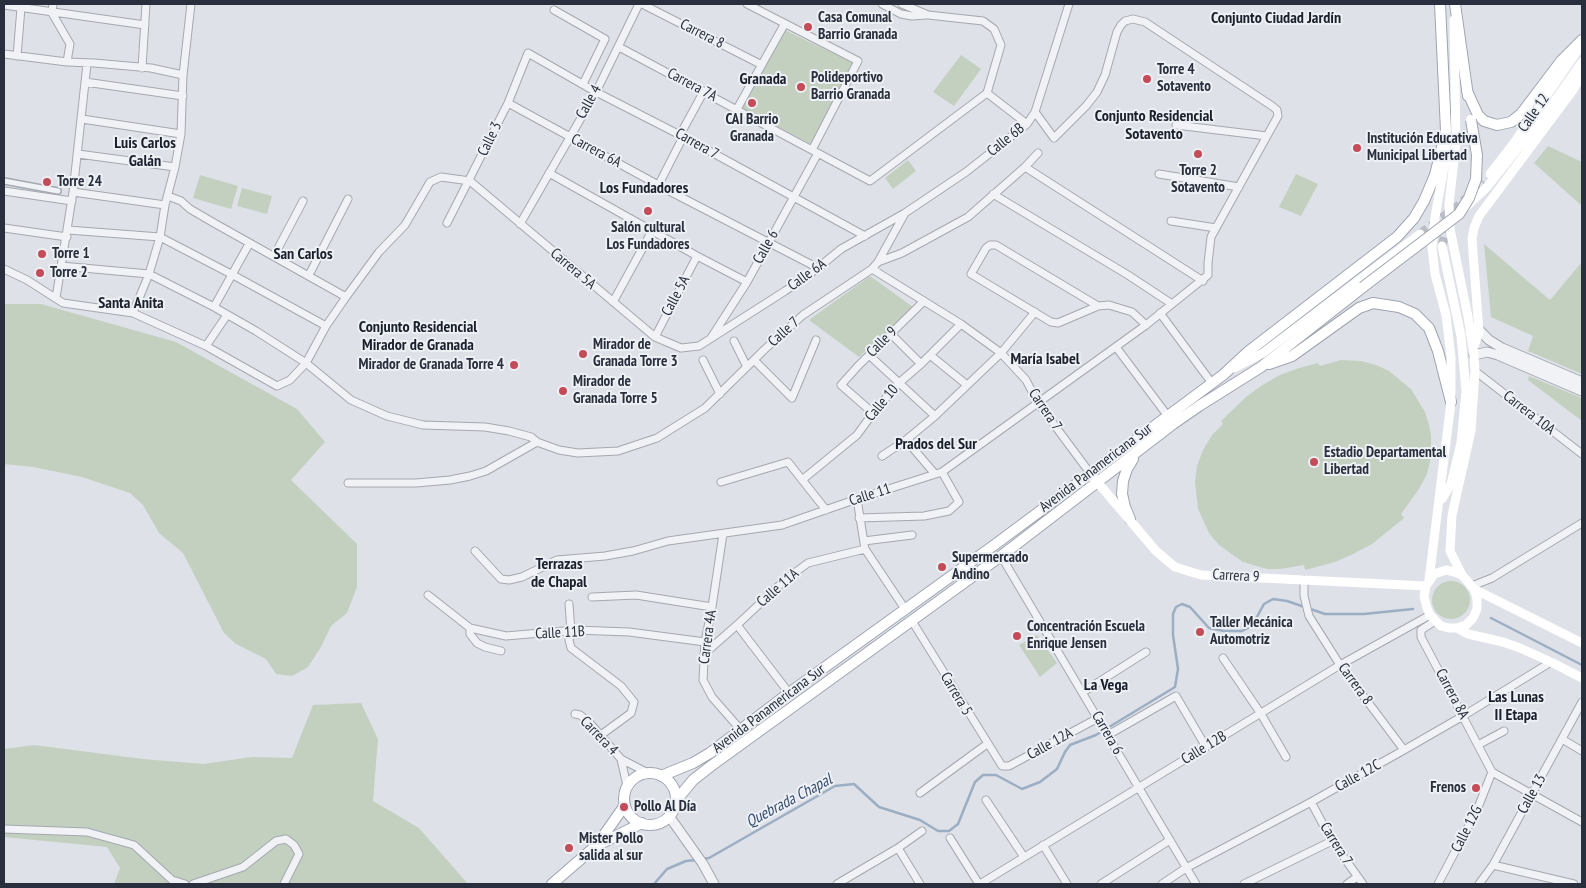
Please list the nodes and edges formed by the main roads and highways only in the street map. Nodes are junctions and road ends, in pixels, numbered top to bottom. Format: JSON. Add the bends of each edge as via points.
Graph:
{"nodes":[{"id":1,"x":1440,"y":4,"type":"edge"},
{"id":2,"x":1455,"y":4,"type":"edge"},
{"id":3,"x":1582,"y":40,"type":"edge"},
{"id":4,"x":1582,"y":44,"type":"edge"},
{"id":5,"x":1582,"y":62,"type":"edge"},
{"id":6,"x":1582,"y":74,"type":"edge"},
{"id":7,"x":1467,"y":91,"type":"junction"},
{"id":8,"x":1446,"y":131,"type":"junction"},
{"id":9,"x":1484,"y":182,"type":"tunnel mouth"},
{"id":10,"x":1459,"y":214,"type":"junction"},
{"id":11,"x":1420,"y":234,"type":"tunnel mouth"},
{"id":12,"x":1442,"y":246,"type":"tunnel mouth"},
{"id":13,"x":1474,"y":352,"type":"junction"},
{"id":14,"x":1261,"y":367,"type":"junction"},
{"id":15,"x":1223,"y":374,"type":"junction"},
{"id":16,"x":1451,"y":402,"type":"junction"},
{"id":17,"x":1143,"y":448,"type":"junction"},
{"id":18,"x":1090,"y":473,"type":"junction"},
{"id":19,"x":1098,"y":482,"type":"junction"},
{"id":20,"x":1439,"y":504,"type":"junction"},
{"id":21,"x":1130,"y":519,"type":"junction"},
{"id":22,"x":1462,"y":575,"type":"junction"},
{"id":23,"x":1427,"y":583,"type":"junction"},
{"id":24,"x":1473,"y":588,"type":"junction"},
{"id":25,"x":1457,"y":628,"type":"junction"},
{"id":26,"x":1582,"y":644,"type":"edge"},
{"id":27,"x":1582,"y":678,"type":"edge"},
{"id":28,"x":661,"y":776,"type":"junction"},
{"id":29,"x":675,"y":802,"type":"junction"},
{"id":30,"x":625,"y":805,"type":"junction"},
{"id":31,"x":642,"y":823,"type":"junction"},
{"id":32,"x":597,"y":845,"type":"junction"},
{"id":33,"x":552,"y":884,"type":"edge"}],
"edges":[{"from":1,"to":8,"type":"main road","name":"Avenida Panamericana Sur"},
{"from":2,"to":7,"type":"main road"},
{"from":2,"to":13,"type":"main road","via":[[1456,143],[1449,204],[1450,229]]},
{"from":3,"to":7,"type":"main road","via":[[1511,122],[1497,125],[1484,122]]},
{"from":4,"to":9,"type":"main road","name":"Calle 12"},
{"from":5,"to":10,"type":"main road","name":"Calle 12","bridge":true,"via":[[1487,188]]},
{"from":6,"to":13,"type":"main road","via":[[1574,90],[1479,216],[1474,228],[1472,239],[1479,332]]},
{"from":7,"to":10,"type":"main road","bridge":true,"via":[[1477,155],[1476,178]]},
{"from":8,"to":15,"type":"main road","name":"Avenida Panamericana Sur","via":[[1435,175],[1424,201],[1397,237]]},
{"from":8,"to":16,"type":"main road","via":[[1446,156],[1432,247],[1435,274],[1446,315],[1451,357]]},
{"from":10,"to":14,"type":"main road","bridge":true},
{"from":11,"to":15,"type":"main road","via":[[1262,353]]},
{"from":12,"to":20,"type":"main road","via":[[1461,336],[1466,391],[1461,443],[1451,484]]},
{"from":13,"to":22,"type":"main road","via":[[1470,431],[1452,515],[1450,551]]},
{"from":14,"to":16,"type":"main road","via":[[1292,356],[1359,308],[1373,303],[1384,304],[1415,314],[1429,328]]},
{"from":14,"to":17,"type":"main road","name":"Avenida Panamericana Sur","via":[[1199,406]]},
{"from":15,"to":18,"type":"main road","name":"Avenida Panamericana Sur"},
{"from":16,"to":20,"type":"main road"},
{"from":17,"to":19,"type":"main road","name":"Avenida Panamericana Sur"},
{"from":17,"to":21,"type":"main road","via":[[1127,469],[1123,481],[1123,501]]},
{"from":18,"to":19,"type":"main road","name":"Carrera 9"},
{"from":18,"to":28,"type":"main road","name":"Avenida Panamericana Sur","via":[[710,753]]},
{"from":19,"to":21,"type":"main road","name":"Carrera 9"},
{"from":19,"to":29,"type":"main road","name":"Avenida Panamericana Sur","via":[[693,780]]},
{"from":20,"to":23,"type":"main road"},
{"from":21,"to":23,"type":"main road","name":"Carrera 9","via":[[1156,551],[1175,567],[1201,575]]},
{"from":22,"to":23,"type":"main road","via":[[1446,570],[1434,574]]},
{"from":22,"to":24,"type":"main road"},
{"from":23,"to":25,"type":"main road","via":[[1424,596],[1432,618],[1441,626]]},
{"from":24,"to":25,"type":"main road","via":[[1477,609],[1466,625]]},
{"from":24,"to":26,"type":"main road"},
{"from":25,"to":27,"type":"main road","via":[[1468,634],[1503,642]]},
{"from":28,"to":29,"type":"main road","via":[[674,789]]},
{"from":28,"to":30,"type":"main road","via":[[648,773],[636,777],[627,786]]},
{"from":29,"to":31,"type":"main road","via":[[669,816],[661,822]]},
{"from":30,"to":31,"type":"main road","via":[[631,816]]},
{"from":30,"to":32,"type":"main road"},
{"from":31,"to":32,"type":"main road"},
{"from":32,"to":33,"type":"main road"}]}
